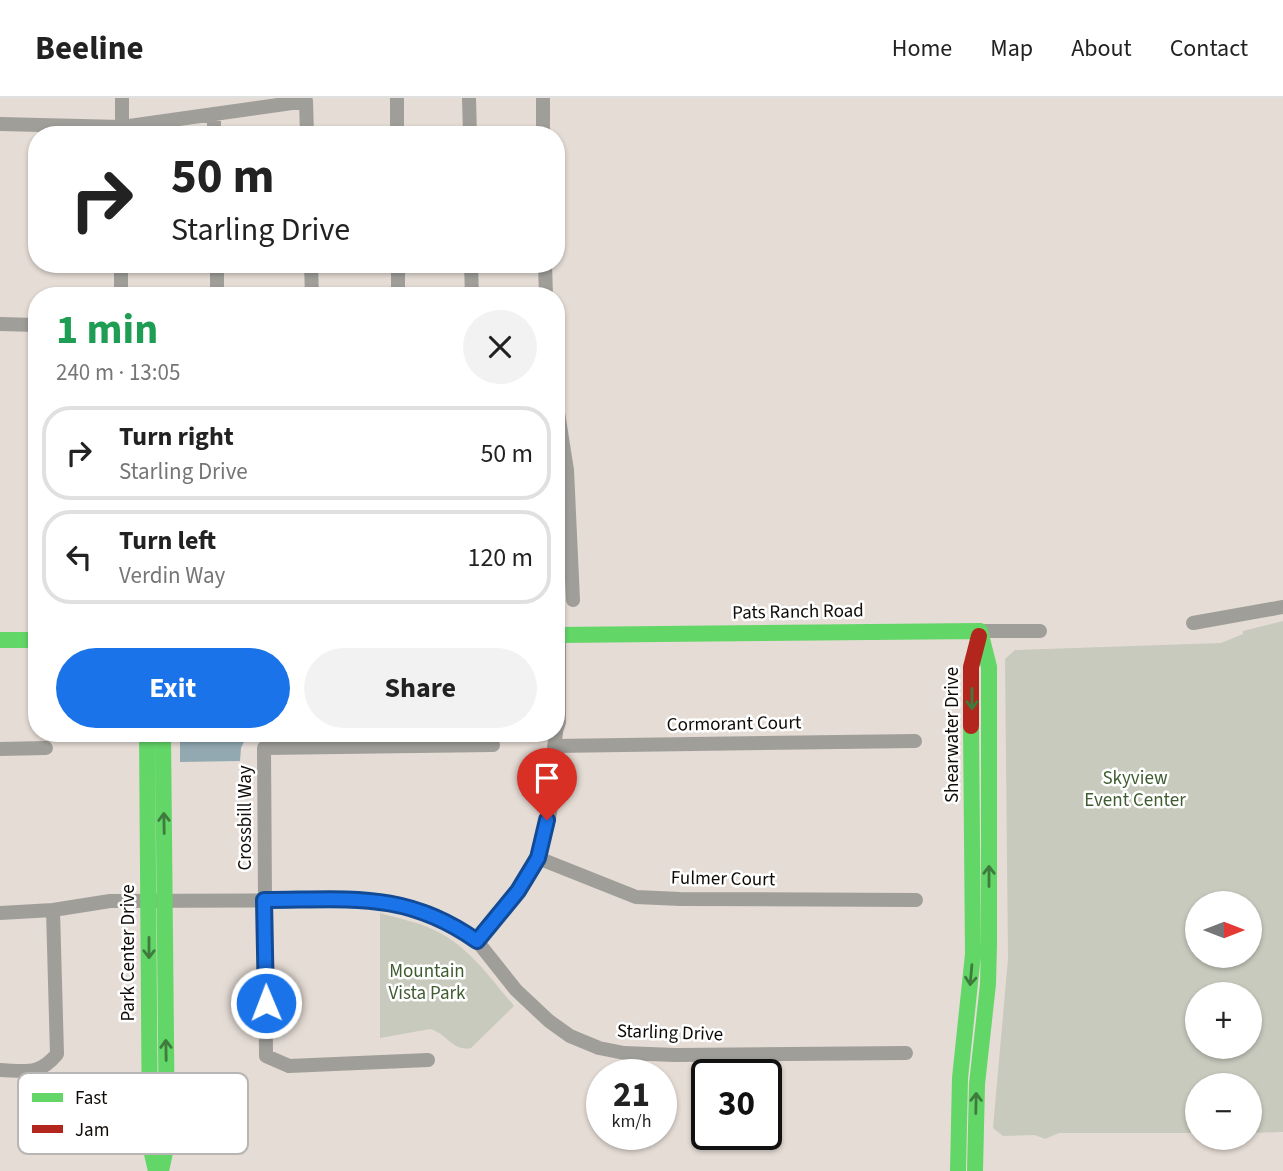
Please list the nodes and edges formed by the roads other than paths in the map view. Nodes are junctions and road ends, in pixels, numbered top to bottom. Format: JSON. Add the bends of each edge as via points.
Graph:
{"nodes":[{"id":1,"x":122,"y":98,"type":"edge"},
{"id":2,"x":397,"y":98,"type":"edge"},
{"id":3,"x":469,"y":98,"type":"edge"},
{"id":4,"x":542,"y":98,"type":"edge"},
{"id":5,"x":214,"y":114,"type":"junction"},
{"id":6,"x":0,"y":124,"type":"edge"},
{"id":7,"x":35,"y":126,"type":"edge"},
{"id":8,"x":122,"y":126,"type":"edge"},
{"id":9,"x":149,"y":126,"type":"edge"},
{"id":10,"x":214,"y":126,"type":"edge"},
{"id":11,"x":307,"y":126,"type":"edge"},
{"id":12,"x":397,"y":126,"type":"edge"},
{"id":13,"x":470,"y":126,"type":"edge"},
{"id":14,"x":543,"y":126,"type":"edge"},
{"id":15,"x":0,"y":324,"type":"edge"},
{"id":16,"x":28,"y":325,"type":"edge"},
{"id":17,"x":565,"y":452,"type":"edge"},
{"id":18,"x":573,"y":600,"type":"dead end"},
{"id":19,"x":1283,"y":607,"type":"edge"},
{"id":20,"x":1193,"y":623,"type":"dead end"},
{"id":21,"x":980,"y":631,"type":"junction"},
{"id":22,"x":1040,"y":631,"type":"dead end"},
{"id":23,"x":565,"y":635,"type":"edge"},
{"id":24,"x":28,"y":639,"type":"edge"},
{"id":25,"x":0,"y":640,"type":"edge"},
{"id":26,"x":565,"y":736,"type":"edge"},
{"id":27,"x":915,"y":741,"type":"dead end"},
{"id":28,"x":148,"y":742,"type":"edge"},
{"id":29,"x":163,"y":742,"type":"edge"},
{"id":30,"x":554,"y":742,"type":"edge"},
{"id":31,"x":493,"y":745,"type":"dead end"},
{"id":32,"x":0,"y":748,"type":"edge"},
{"id":33,"x":46,"y":748,"type":"dead end"},
{"id":34,"x":538,"y":858,"type":"junction"},
{"id":35,"x":157,"y":900,"type":"junction"},
{"id":36,"x":264,"y":900,"type":"junction"},
{"id":37,"x":916,"y":900,"type":"dead end"},
{"id":38,"x":53,"y":911,"type":"junction"},
{"id":39,"x":0,"y":913,"type":"edge"},
{"id":40,"x":477,"y":941,"type":"junction"},
{"id":41,"x":906,"y":1053,"type":"dead end"},
{"id":42,"x":428,"y":1060,"type":"dead end"},
{"id":43,"x":0,"y":1070,"type":"edge"},
{"id":44,"x":164,"y":1073,"type":"edge"},
{"id":45,"x":164,"y":1154,"type":"edge"},
{"id":46,"x":159,"y":1171,"type":"edge"},
{"id":47,"x":958,"y":1171,"type":"edge"},
{"id":48,"x":975,"y":1171,"type":"edge"}],
"edges":[{"from":1,"to":8,"type":"street"},
{"from":2,"to":12,"type":"street"},
{"from":3,"to":13,"type":"street"},
{"from":4,"to":14,"type":"street"},
{"from":5,"to":9,"type":"street"},
{"from":5,"to":10,"type":"street"},
{"from":5,"to":11,"type":"street","via":[[306,101]]},
{"from":6,"to":7,"type":"street"},
{"from":15,"to":16,"type":"street"},
{"from":17,"to":18,"type":"street"},
{"from":19,"to":20,"type":"street"},
{"from":21,"to":22,"type":"street","name":"Pats Ranch Road"},
{"from":21,"to":23,"type":"street","name":"Pats Ranch Road"},
{"from":21,"to":47,"type":"street","name":"Shearwater Drive","one_way":true,"via":[[971,667],[973,954],[960,1078]]},
{"from":48,"to":21,"type":"street","name":"Shearwater Drive","one_way":true,"via":[[989,944],[989,667]]},
{"from":24,"to":25,"type":"street"},
{"from":26,"to":27,"type":"street","name":"Cormorant Court"},
{"from":28,"to":35,"type":"street","name":"Park Center Drive"},
{"from":35,"to":29,"type":"street","name":"Park Center Drive","one_way":true},
{"from":30,"to":34,"type":"street","via":[[551,801]]},
{"from":31,"to":36,"type":"street","name":"Crossbill Way","via":[[264,748]]},
{"from":32,"to":33,"type":"street"},
{"from":34,"to":37,"type":"street","name":"Fulmer Court","via":[[636,897]]},
{"from":34,"to":40,"type":"street"},
{"from":35,"to":36,"type":"street","name":"Starling Drive"},
{"from":35,"to":38,"type":"street","name":"Starling Drive","via":[[96,902]]},
{"from":35,"to":44,"type":"street","name":"Park Center Drive"},
{"from":36,"to":40,"type":"street","name":"Starling Drive","via":[[372,900],[402,905],[428,912]]},
{"from":36,"to":42,"type":"street","name":"Crossbill Way","via":[[266,1056],[289,1066]]},
{"from":38,"to":39,"type":"street","name":"Starling Drive"},
{"from":38,"to":43,"type":"street","via":[[57,1054],[35,1072]]},
{"from":40,"to":41,"type":"street","name":"Starling Drive","via":[[516,990],[549,1021],[599,1048],[675,1055]]},
{"from":45,"to":46,"type":"street","name":"Park Center Drive"}]}
